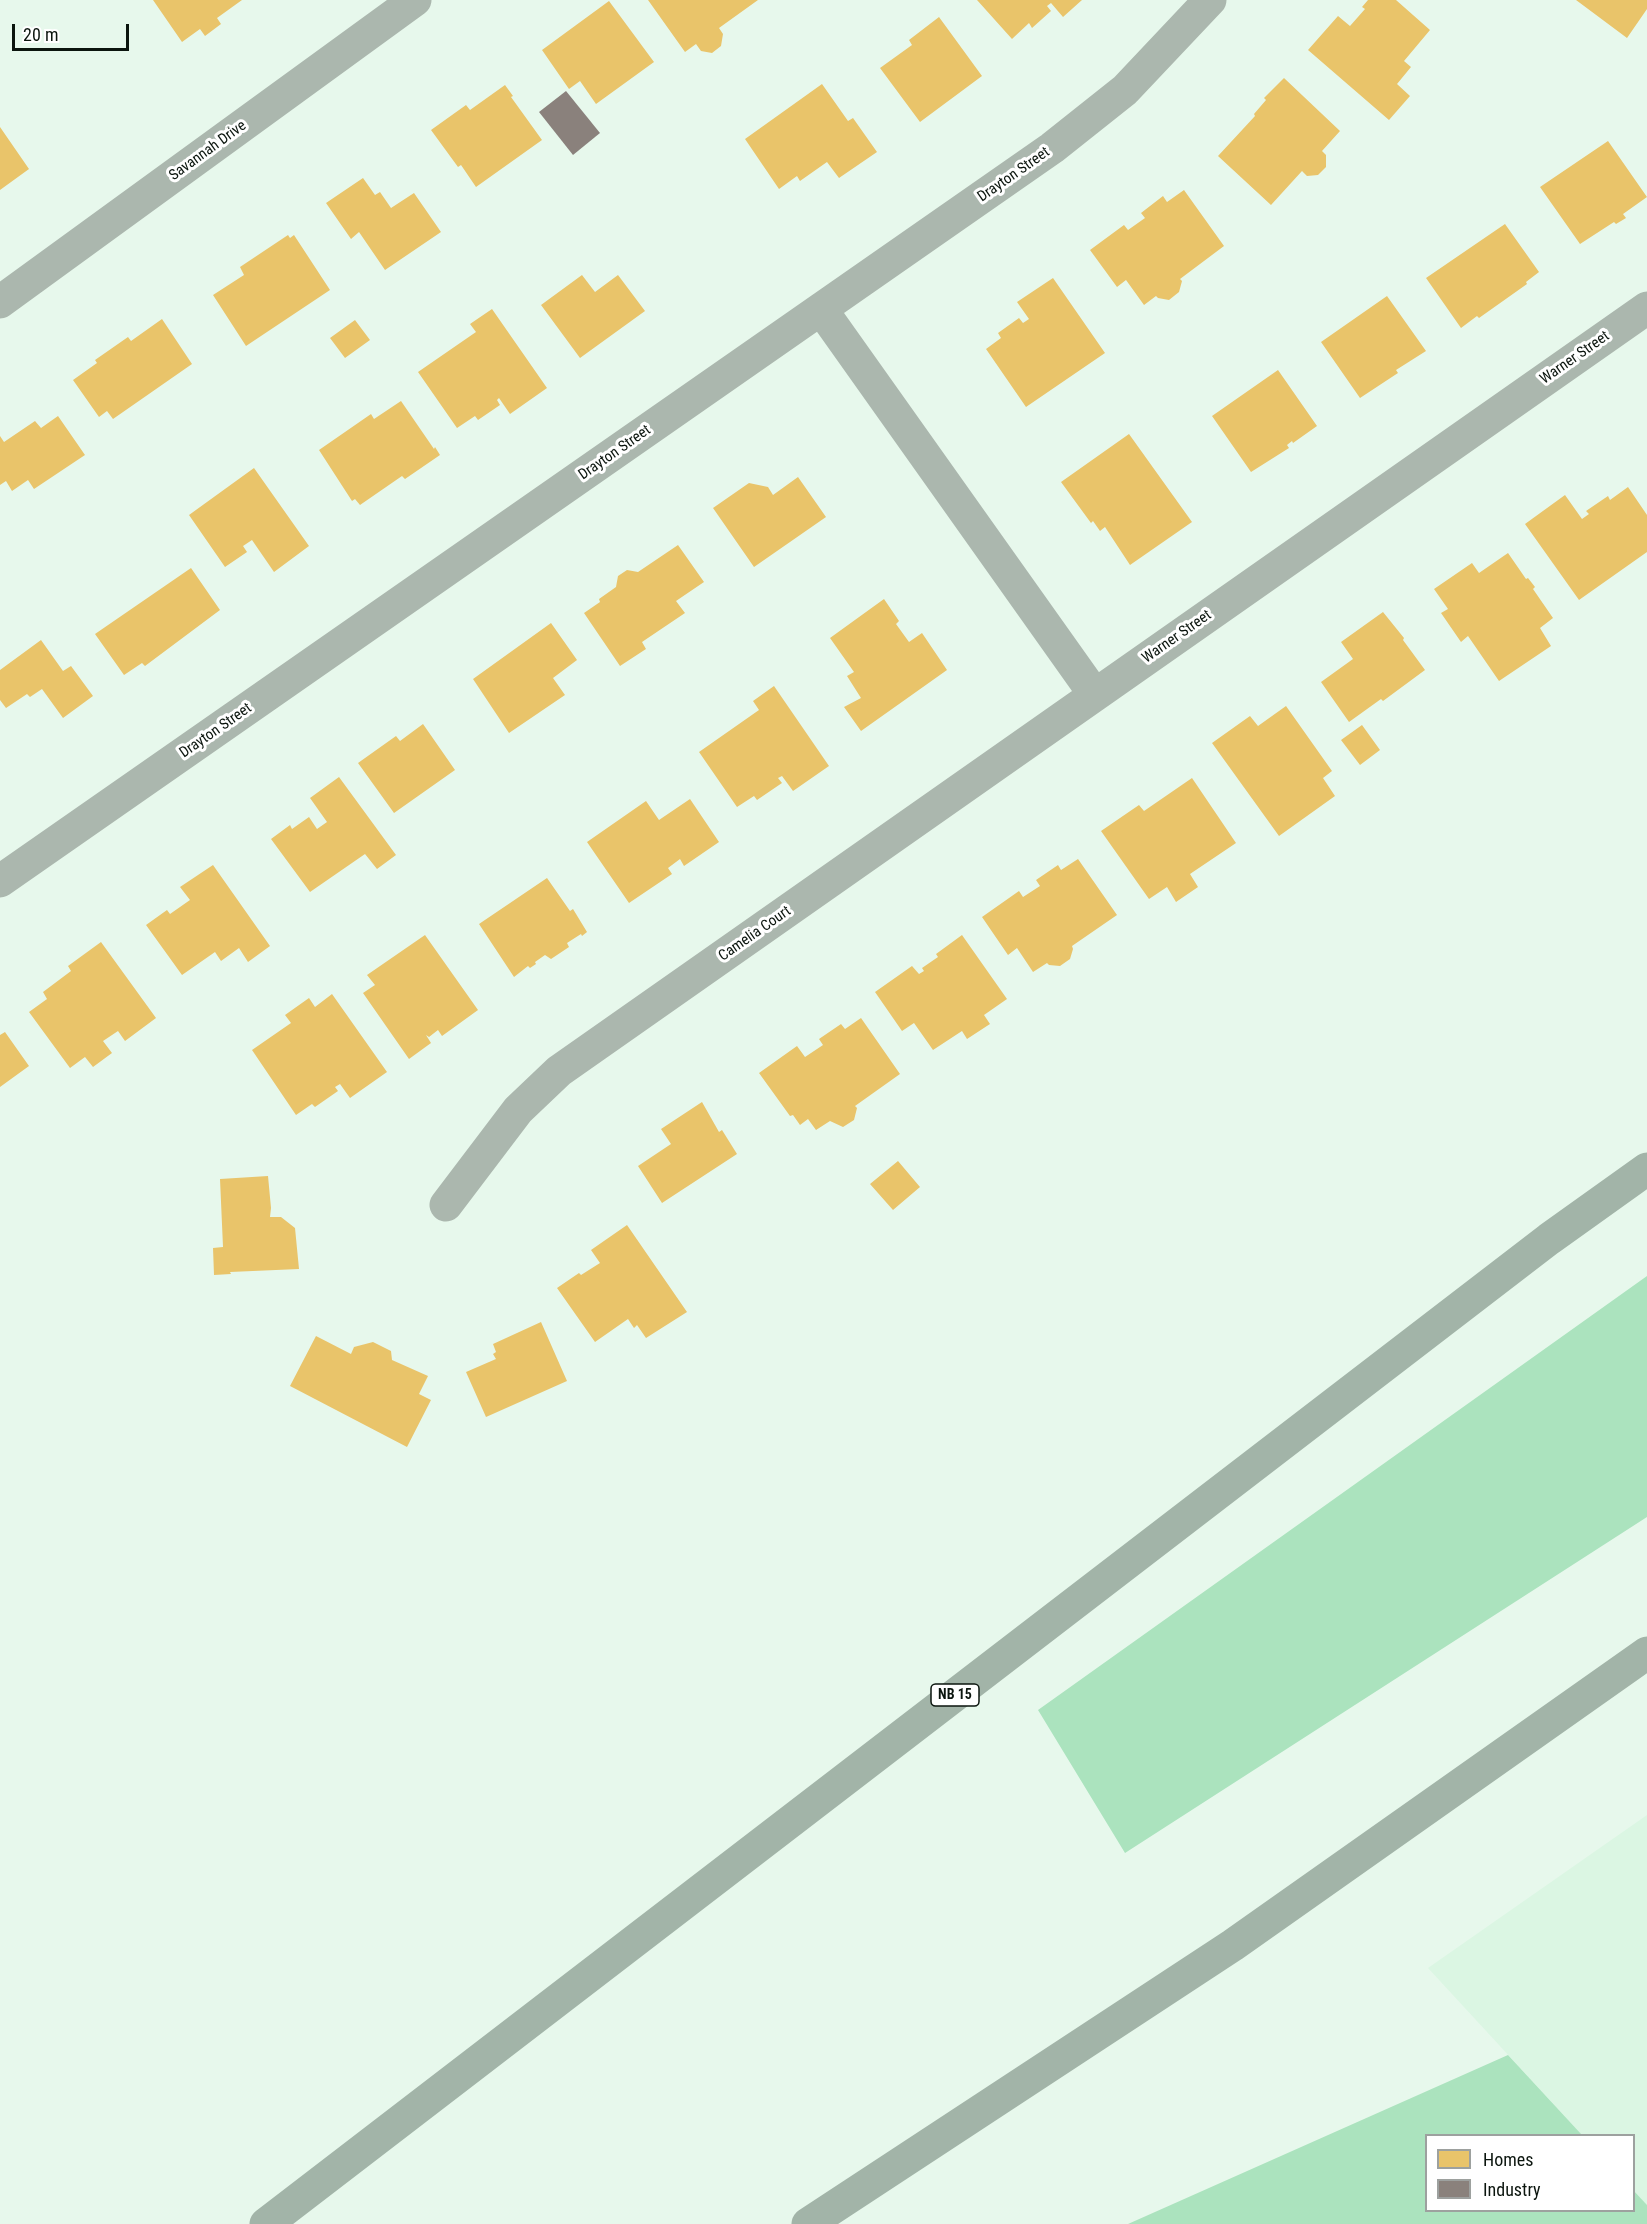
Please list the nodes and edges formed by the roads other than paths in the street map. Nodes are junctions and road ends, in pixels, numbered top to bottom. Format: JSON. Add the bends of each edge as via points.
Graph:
{"nodes":[{"id":1,"x":415,"y":0,"type":"edge"},
{"id":2,"x":1210,"y":0,"type":"edge"},
{"id":3,"x":0,"y":302,"type":"edge"},
{"id":4,"x":1647,"y":308,"type":"edge"},
{"id":5,"x":821,"y":309,"type":"junction"},
{"id":6,"x":1095,"y":695,"type":"junction"},
{"id":7,"x":0,"y":882,"type":"edge"},
{"id":8,"x":1647,"y":1168,"type":"edge"},
{"id":9,"x":446,"y":1205,"type":"dead end"},
{"id":10,"x":1647,"y":1653,"type":"edge"},
{"id":11,"x":266,"y":2224,"type":"edge"},
{"id":12,"x":808,"y":2224,"type":"edge"}],
"edges":[{"from":1,"to":3,"type":"street","name":"Savannah Drive"},
{"from":2,"to":5,"type":"street","name":"Drayton Street","via":[[1125,90],[1091,118]]},
{"from":4,"to":6,"type":"street","name":"Warner Street"},
{"from":5,"to":6,"type":"street"},
{"from":5,"to":7,"type":"street","name":"Drayton Street"},
{"from":6,"to":9,"type":"street","name":"Camelia Court","via":[[559,1071],[518,1110]]},
{"from":8,"to":11,"type":"highway","number":"NB 15","via":[[1549,1239]]},
{"from":10,"to":12,"type":"highway","via":[[1233,1945]]}]}
